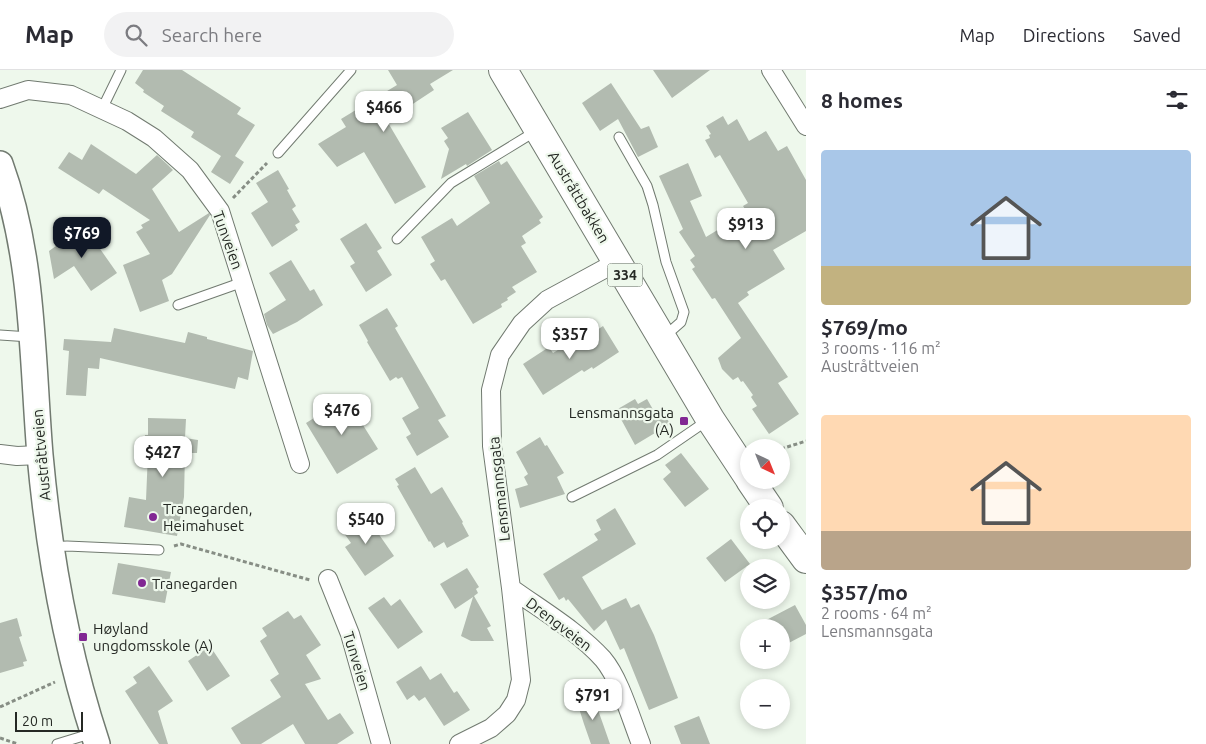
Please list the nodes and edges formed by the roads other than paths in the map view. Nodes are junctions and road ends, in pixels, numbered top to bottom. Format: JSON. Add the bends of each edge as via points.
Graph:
{"nodes":[{"id":1,"x":121,"y":70,"type":"edge"},
{"id":2,"x":351,"y":70,"type":"edge"},
{"id":3,"x":504,"y":70,"type":"edge"},
{"id":4,"x":773,"y":71,"type":"edge"},
{"id":5,"x":0,"y":98,"type":"edge"},
{"id":6,"x":102,"y":109,"type":"junction"},
{"id":7,"x":806,"y":126,"type":"edge"},
{"id":8,"x":538,"y":130,"type":"junction"},
{"id":9,"x":619,"y":137,"type":"dead end"},
{"id":10,"x":278,"y":152,"type":"road end"},
{"id":11,"x":0,"y":164,"type":"edge"},
{"id":12,"x":6,"y":203,"type":"edge"},
{"id":13,"x":397,"y":239,"type":"dead end"},
{"id":14,"x":617,"y":262,"type":"junction"},
{"id":15,"x":243,"y":282,"type":"junction"},
{"id":16,"x":178,"y":305,"type":"dead end"},
{"id":17,"x":0,"y":335,"type":"edge"},
{"id":18,"x":33,"y":337,"type":"junction"},
{"id":19,"x":662,"y":338,"type":"junction"},
{"id":20,"x":710,"y":419,"type":"junction"},
{"id":21,"x":0,"y":454,"type":"edge"},
{"id":22,"x":40,"y":455,"type":"junction"},
{"id":23,"x":300,"y":464,"type":"dead end"},
{"id":24,"x":740,"y":465,"type":"edge"},
{"id":25,"x":572,"y":497,"type":"dead end"},
{"id":26,"x":790,"y":537,"type":"edge"},
{"id":27,"x":50,"y":547,"type":"junction"},
{"id":28,"x":159,"y":550,"type":"road end"},
{"id":29,"x":806,"y":559,"type":"edge"},
{"id":30,"x":328,"y":579,"type":"road end"},
{"id":31,"x":511,"y":588,"type":"junction"},
{"id":32,"x":95,"y":738,"type":"edge"},
{"id":33,"x":57,"y":744,"type":"edge"},
{"id":34,"x":381,"y":744,"type":"edge"},
{"id":35,"x":458,"y":744,"type":"edge"},
{"id":36,"x":641,"y":744,"type":"edge"}],
"edges":[{"from":1,"to":6,"type":"lane"},
{"from":2,"to":10,"type":"lane"},
{"from":3,"to":8,"type":"main road","name":"Austråttbakken","number":"334"},
{"from":4,"to":7,"type":"street"},
{"from":5,"to":6,"type":"street","name":"Tunveien","via":[[28,90],[71,95]]},
{"from":6,"to":15,"type":"street","name":"Tunveien","via":[[127,120],[154,138],[190,170],[220,210]]},
{"from":8,"to":13,"type":"lane","via":[[451,183]]},
{"from":8,"to":14,"type":"main road","name":"Austråttbakken","number":"334"},
{"from":9,"to":19,"type":"lane","via":[[647,186],[666,262],[684,312],[681,322]]},
{"from":11,"to":12,"type":"main road","name":"Austråttveien"},
{"from":12,"to":18,"type":"main road","name":"Austråttveien","via":[[28,293]]},
{"from":14,"to":19,"type":"main road","name":"Austråttbakken","number":"334"},
{"from":14,"to":31,"type":"street","name":"Lensmannsgata","via":[[547,300],[522,323],[500,355],[491,390],[492,446]]},
{"from":15,"to":16,"type":"lane"},
{"from":15,"to":23,"type":"street","name":"Tunveien"},
{"from":17,"to":18,"type":"lane"},
{"from":18,"to":22,"type":"main road","name":"Austråttveien"},
{"from":19,"to":20,"type":"main road","name":"Austråttbakken","number":"334"},
{"from":20,"to":24,"type":"main road","name":"Austråttbakken","number":"334"},
{"from":20,"to":25,"type":"lane","via":[[657,455]]},
{"from":21,"to":22,"type":"street"},
{"from":22,"to":27,"type":"main road","name":"Austråttveien"},
{"from":26,"to":29,"type":"main road"},
{"from":27,"to":28,"type":"lane"},
{"from":27,"to":32,"type":"main road","name":"Austråttveien","via":[[70,650]]},
{"from":30,"to":34,"type":"street","name":"Tunveien","via":[[350,634]]},
{"from":31,"to":35,"type":"street","name":"Lensmannsgata","via":[[521,680],[516,700],[507,714],[490,728]]},
{"from":31,"to":36,"type":"street","name":"Drengveien","via":[[583,640],[604,660]]},
{"from":32,"to":33,"type":"lane"}]}
